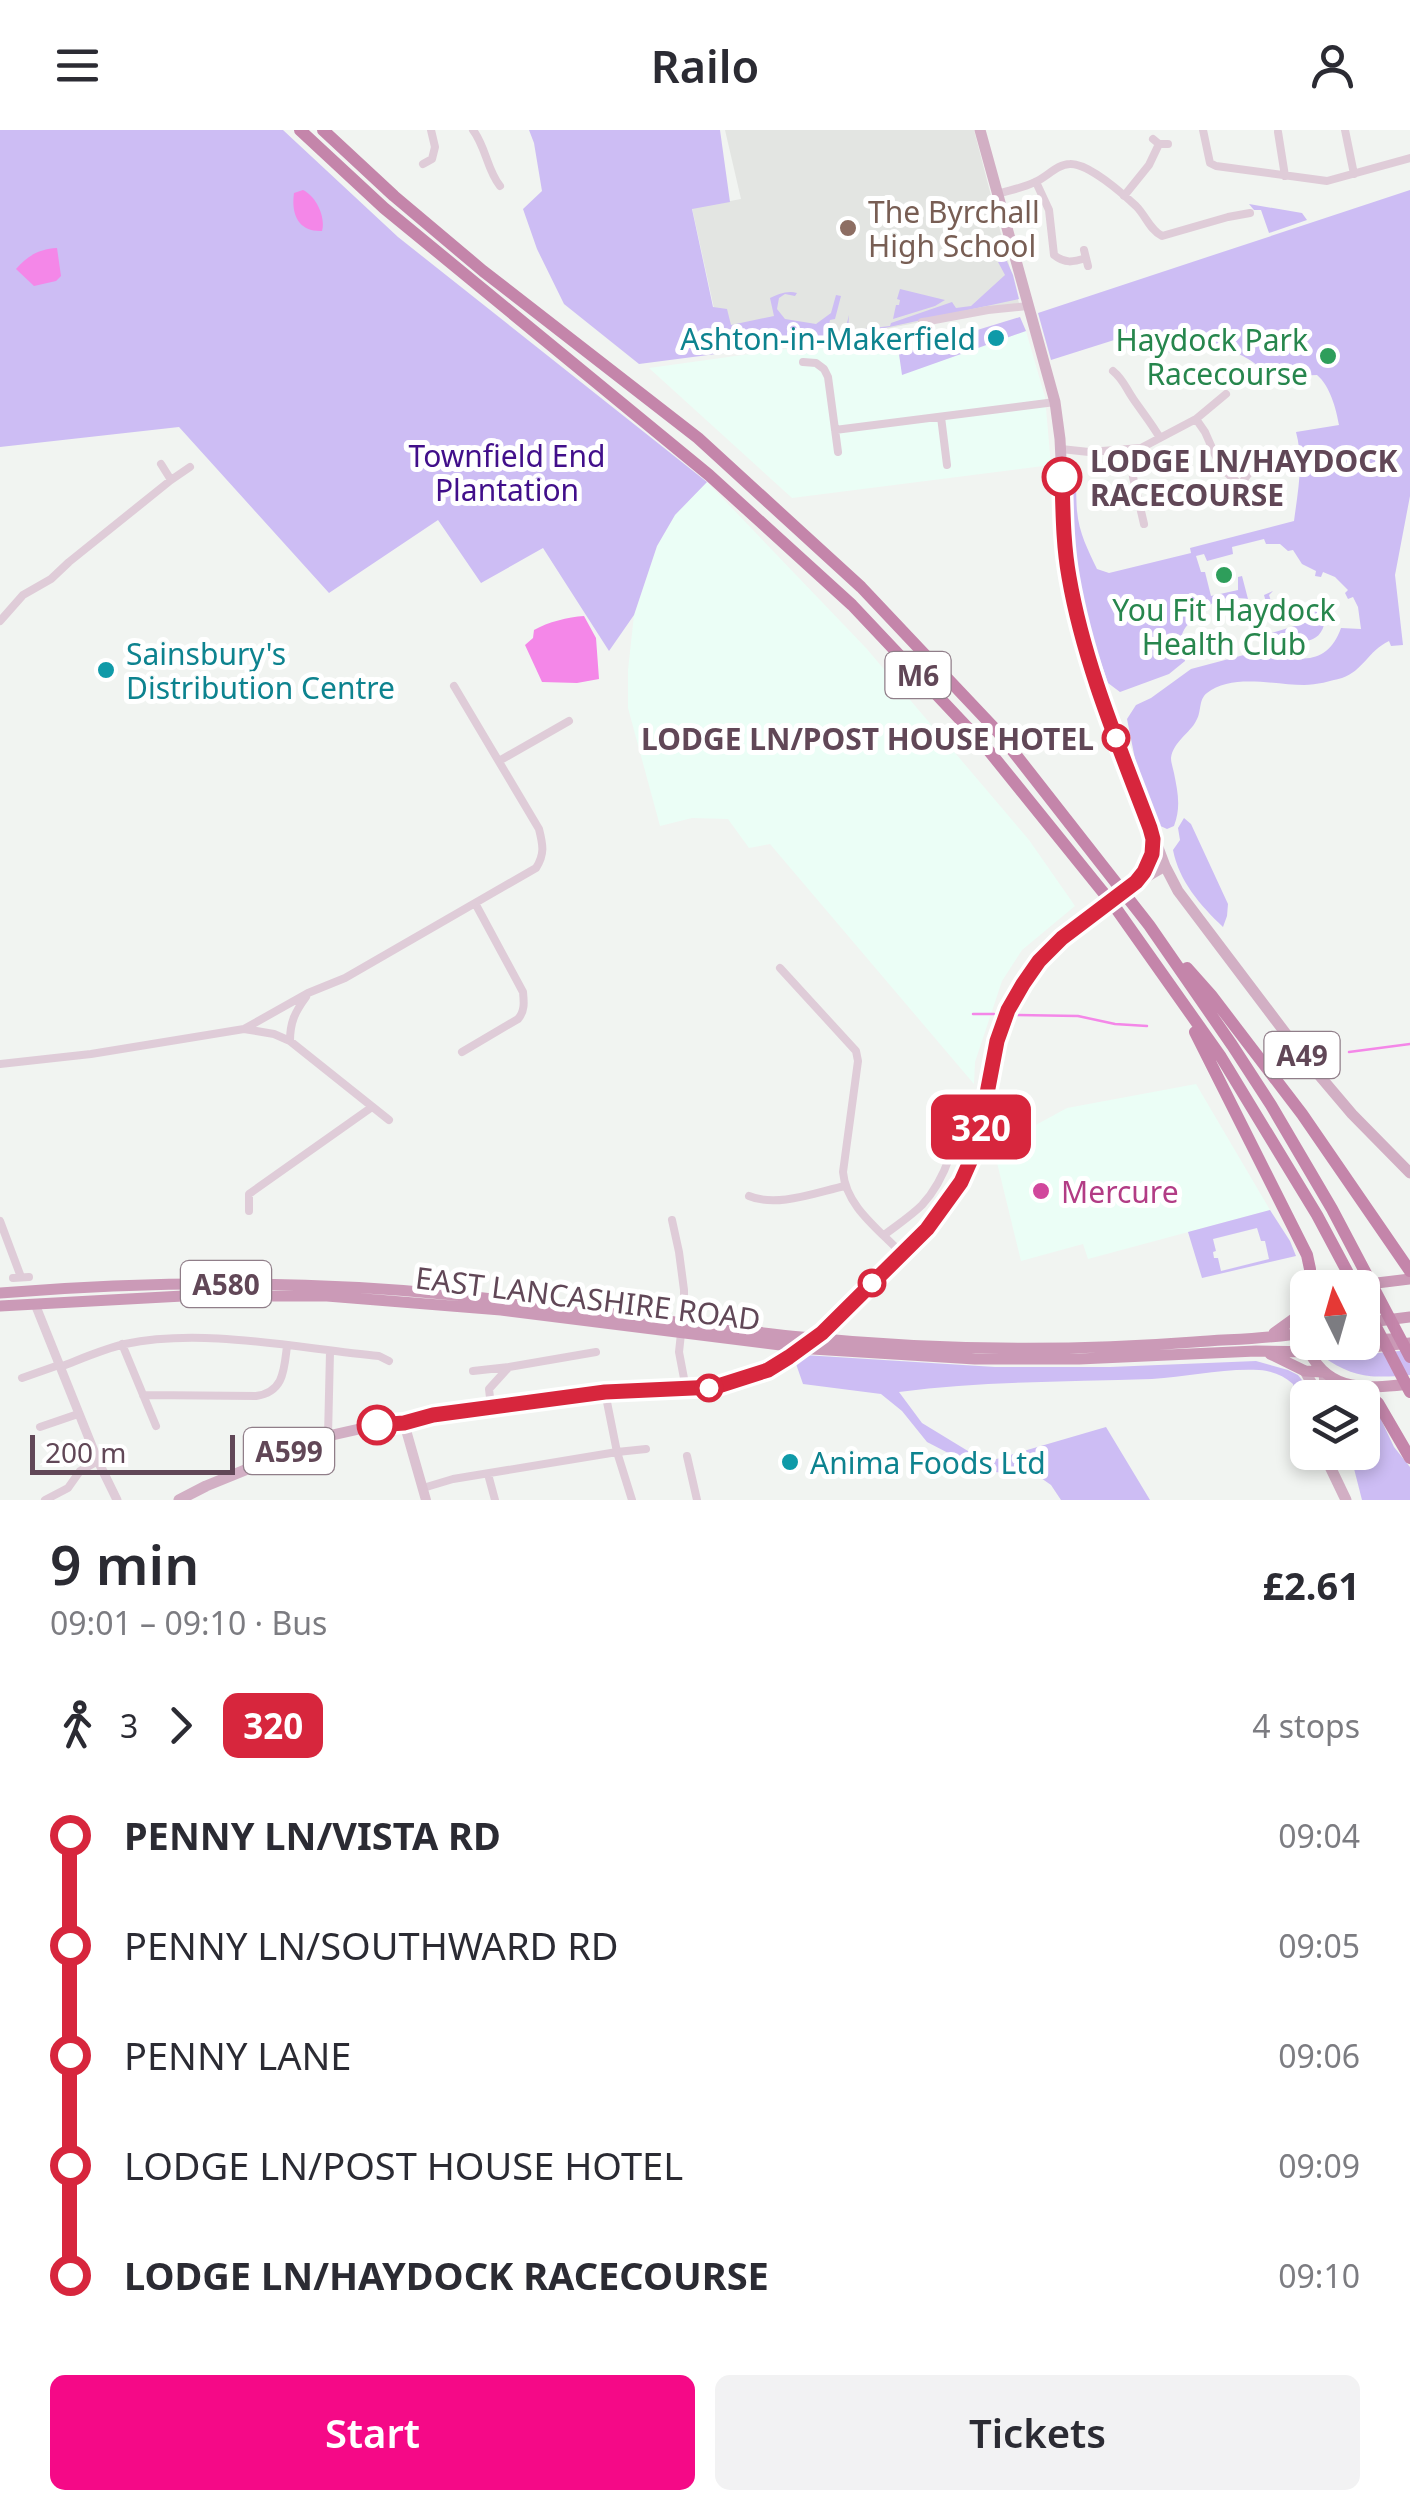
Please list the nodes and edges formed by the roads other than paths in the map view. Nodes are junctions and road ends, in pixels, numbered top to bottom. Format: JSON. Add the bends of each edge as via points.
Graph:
{"nodes":[{"id":1,"x":300,"y":130,"type":"edge"},
{"id":2,"x":323,"y":130,"type":"edge"},
{"id":3,"x":443,"y":130,"type":"edge"},
{"id":4,"x":473,"y":130,"type":"edge"},
{"id":5,"x":980,"y":130,"type":"edge"},
{"id":6,"x":1203,"y":130,"type":"edge"},
{"id":7,"x":1345,"y":130,"type":"edge"},
{"id":8,"x":432,"y":132,"type":"edge"},
{"id":9,"x":1278,"y":136,"type":"edge"},
{"id":10,"x":1290,"y":139,"type":"dead end"},
{"id":11,"x":1160,"y":142,"type":"dead end"},
{"id":12,"x":1410,"y":158,"type":"edge"},
{"id":13,"x":423,"y":164,"type":"dead end"},
{"id":14,"x":1354,"y":174,"type":"junction"},
{"id":15,"x":1285,"y":176,"type":"junction"},
{"id":16,"x":1036,"y":182,"type":"junction"},
{"id":17,"x":500,"y":186,"type":"dead end"},
{"id":18,"x":997,"y":194,"type":"junction"},
{"id":19,"x":1124,"y":196,"type":"junction"},
{"id":20,"x":1226,"y":206,"type":"dead end"},
{"id":21,"x":1250,"y":213,"type":"dead end"},
{"id":22,"x":1228,"y":217,"type":"junction"},
{"id":23,"x":1086,"y":258,"type":"dead end"},
{"id":24,"x":1028,"y":306,"type":"junction"},
{"id":25,"x":931,"y":332,"type":"dead end"},
{"id":26,"x":804,"y":362,"type":"dead end"},
{"id":27,"x":1113,"y":371,"type":"dead end"},
{"id":28,"x":1226,"y":394,"type":"dead end"},
{"id":29,"x":1054,"y":402,"type":"junction"},
{"id":30,"x":941,"y":417,"type":"junction"},
{"id":31,"x":1196,"y":419,"type":"junction"},
{"id":32,"x":835,"y":430,"type":"junction"},
{"id":33,"x":1160,"y":438,"type":"junction"},
{"id":34,"x":1061,"y":450,"type":"junction"},
{"id":35,"x":1130,"y":450,"type":"junction"},
{"id":36,"x":838,"y":452,"type":"dead end"},
{"id":37,"x":161,"y":464,"type":"dead end"},
{"id":38,"x":947,"y":466,"type":"dead end"},
{"id":39,"x":190,"y":467,"type":"dead end"},
{"id":40,"x":1251,"y":470,"type":"dead end"},
{"id":41,"x":171,"y":480,"type":"junction"},
{"id":42,"x":1144,"y":524,"type":"dead end"},
{"id":43,"x":0,"y":621,"type":"edge"},
{"id":44,"x":454,"y":686,"type":"dead end"},
{"id":45,"x":569,"y":722,"type":"dead end"},
{"id":46,"x":499,"y":761,"type":"junction"},
{"id":47,"x":1153,"y":839,"type":"junction"},
{"id":48,"x":1164,"y":866,"type":"junction"},
{"id":49,"x":1136,"y":882,"type":"junction"},
{"id":50,"x":1178,"y":891,"type":"junction"},
{"id":51,"x":475,"y":903,"type":"junction"},
{"id":52,"x":1149,"y":925,"type":"junction"},
{"id":53,"x":780,"y":968,"type":"dead end"},
{"id":54,"x":308,"y":993,"type":"junction"},
{"id":55,"x":1175,"y":994,"type":"junction"},
{"id":56,"x":244,"y":1029,"type":"junction"},
{"id":57,"x":290,"y":1041,"type":"junction"},
{"id":58,"x":462,"y":1052,"type":"dead end"},
{"id":59,"x":0,"y":1064,"type":"edge"},
{"id":60,"x":967,"y":1101,"type":"dead end"},
{"id":61,"x":372,"y":1107,"type":"junction"},
{"id":62,"x":389,"y":1120,"type":"dead end"},
{"id":63,"x":1410,"y":1173,"type":"edge"},
{"id":64,"x":844,"y":1186,"type":"junction"},
{"id":65,"x":750,"y":1196,"type":"dead end"},
{"id":66,"x":249,"y":1210,"type":"dead end"},
{"id":67,"x":672,"y":1220,"type":"dead end"},
{"id":68,"x":0,"y":1221,"type":"edge"},
{"id":69,"x":884,"y":1235,"type":"junction"},
{"id":70,"x":902,"y":1254,"type":"junction"},
{"id":71,"x":1310,"y":1270,"type":"edge"},
{"id":72,"x":1347,"y":1270,"type":"edge"},
{"id":73,"x":1410,"y":1270,"type":"edge"},
{"id":74,"x":21,"y":1278,"type":"dead end"},
{"id":75,"x":1410,"y":1279,"type":"edge"},
{"id":76,"x":1380,"y":1283,"type":"edge"},
{"id":77,"x":0,"y":1290,"type":"edge"},
{"id":78,"x":447,"y":1299,"type":"junction"},
{"id":79,"x":34,"y":1304,"type":"junction"},
{"id":80,"x":0,"y":1306,"type":"edge"},
{"id":81,"x":1410,"y":1317,"type":"edge"},
{"id":82,"x":1380,"y":1321,"type":"edge"},
{"id":83,"x":1290,"y":1322,"type":"edge"},
{"id":84,"x":1380,"y":1324,"type":"edge"},
{"id":85,"x":1410,"y":1325,"type":"edge"},
{"id":86,"x":681,"y":1328,"type":"junction"},
{"id":87,"x":1380,"y":1334,"type":"edge"},
{"id":88,"x":1290,"y":1335,"type":"edge"},
{"id":89,"x":1266,"y":1336,"type":"junction"},
{"id":90,"x":1380,"y":1340,"type":"edge"},
{"id":91,"x":1410,"y":1341,"type":"edge"},
{"id":92,"x":122,"y":1344,"type":"junction"},
{"id":93,"x":1380,"y":1344,"type":"edge"},
{"id":94,"x":288,"y":1346,"type":"junction"},
{"id":95,"x":1256,"y":1351,"type":"junction"},
{"id":96,"x":330,"y":1352,"type":"junction"},
{"id":97,"x":596,"y":1352,"type":"dead end"},
{"id":98,"x":1290,"y":1352,"type":"edge"},
{"id":99,"x":1410,"y":1357,"type":"edge"},
{"id":100,"x":1315,"y":1360,"type":"edge"},
{"id":101,"x":388,"y":1361,"type":"dead end"},
{"id":102,"x":59,"y":1366,"type":"junction"},
{"id":103,"x":509,"y":1366,"type":"junction"},
{"id":104,"x":473,"y":1371,"type":"dead end"},
{"id":105,"x":1305,"y":1371,"type":"junction"},
{"id":106,"x":1323,"y":1372,"type":"junction"},
{"id":107,"x":22,"y":1378,"type":"dead end"},
{"id":108,"x":1310,"y":1380,"type":"edge"},
{"id":109,"x":1324,"y":1380,"type":"edge"},
{"id":110,"x":1336,"y":1380,"type":"edge"},
{"id":111,"x":1410,"y":1384,"type":"edge"},
{"id":112,"x":1380,"y":1386,"type":"edge"},
{"id":113,"x":686,"y":1389,"type":"junction"},
{"id":114,"x":605,"y":1392,"type":"junction"},
{"id":115,"x":1410,"y":1392,"type":"edge"},
{"id":116,"x":143,"y":1395,"type":"junction"},
{"id":117,"x":491,"y":1406,"type":"junction"},
{"id":118,"x":1380,"y":1406,"type":"edge"},
{"id":119,"x":78,"y":1414,"type":"junction"},
{"id":120,"x":404,"y":1423,"type":"junction"},
{"id":121,"x":156,"y":1426,"type":"dead end"},
{"id":122,"x":40,"y":1428,"type":"dead end"},
{"id":123,"x":328,"y":1436,"type":"junction"},
{"id":124,"x":646,"y":1449,"type":"dead end"},
{"id":125,"x":618,"y":1452,"type":"junction"},
{"id":126,"x":687,"y":1456,"type":"dead end"},
{"id":127,"x":1410,"y":1458,"type":"edge"},
{"id":128,"x":98,"y":1461,"type":"junction"},
{"id":129,"x":1332,"y":1470,"type":"edge"},
{"id":130,"x":488,"y":1474,"type":"junction"},
{"id":131,"x":423,"y":1488,"type":"junction"},
{"id":132,"x":44,"y":1499,"type":"edge"},
{"id":133,"x":117,"y":1500,"type":"edge"},
{"id":134,"x":179,"y":1500,"type":"edge"},
{"id":135,"x":426,"y":1500,"type":"edge"},
{"id":136,"x":495,"y":1500,"type":"edge"},
{"id":137,"x":632,"y":1500,"type":"edge"},
{"id":138,"x":698,"y":1500,"type":"edge"},
{"id":139,"x":1346,"y":1500,"type":"edge"}],
"edges":[{"from":1,"to":55,"type":"highway","number":"M6","via":[[384,208],[709,475],[852,605],[985,746],[1111,901]]},
{"from":2,"to":52,"type":"highway","number":"M6","via":[[483,272],[698,438],[861,587],[998,732]]},
{"from":3,"to":8,"type":"street"},
{"from":4,"to":17,"type":"street"},
{"from":5,"to":18,"type":"main road","number":"A49"},
{"from":6,"to":15,"type":"street","via":[[1210,163]]},
{"from":7,"to":14,"type":"street"},
{"from":8,"to":13,"type":"street","via":[[432,159]]},
{"from":9,"to":10,"type":"street"},
{"from":9,"to":15,"type":"street"},
{"from":11,"to":19,"type":"street"},
{"from":12,"to":14,"type":"street"},
{"from":14,"to":15,"type":"street","via":[[1327,181]]},
{"from":16,"to":18,"type":"street"},
{"from":16,"to":19,"type":"street","via":[[1074,164]]},
{"from":16,"to":23,"type":"street","via":[[1049,210],[1054,254],[1062,261]]},
{"from":18,"to":24,"type":"main road","number":"A49"},
{"from":19,"to":22,"type":"street","via":[[1162,236]]},
{"from":20,"to":22,"type":"street"},
{"from":21,"to":22,"type":"street"},
{"from":24,"to":25,"type":"street","via":[[926,322]]},
{"from":24,"to":29,"type":"main road","number":"A49"},
{"from":26,"to":32,"type":"street","via":[[816,362],[826,373]]},
{"from":27,"to":33,"type":"street"},
{"from":28,"to":31,"type":"street"},
{"from":29,"to":30,"type":"street"},
{"from":29,"to":34,"type":"main road","number":"A49"},
{"from":30,"to":32,"type":"street"},
{"from":30,"to":38,"type":"street"},
{"from":31,"to":33,"type":"street"},
{"from":31,"to":40,"type":"street","via":[[1230,478],[1243,488]]},
{"from":32,"to":36,"type":"street"},
{"from":33,"to":35,"type":"street"},
{"from":34,"to":35,"type":"street"},
{"from":34,"to":47,"type":"main road","number":"A49","via":[[1065,542],[1078,622]]},
{"from":35,"to":42,"type":"street"},
{"from":37,"to":41,"type":"street"},
{"from":39,"to":41,"type":"street"},
{"from":41,"to":43,"type":"street"},
{"from":44,"to":46,"type":"street"},
{"from":45,"to":46,"type":"street"},
{"from":46,"to":51,"type":"street","via":[[539,829],[543,858]]},
{"from":47,"to":48,"type":"main road","number":"A49"},
{"from":47,"to":49,"type":"main road"},
{"from":48,"to":49,"type":"main road","number":"A599"},
{"from":48,"to":50,"type":"main road","number":"A49"},
{"from":49,"to":50,"type":"main road","via":[[1159,881]]},
{"from":49,"to":70,"type":"main road","number":"A599","via":[[1062,938],[1023,984],[997,1041],[967,1172]]},
{"from":50,"to":63,"type":"main road","number":"A49","via":[[1302,1055]]},
{"from":51,"to":54,"type":"street"},
{"from":51,"to":58,"type":"street","via":[[524,1001],[518,1019]]},
{"from":52,"to":73,"type":"highway","via":[[1292,1100]]},
{"from":52,"to":99,"type":"highway","number":"M6","via":[[1271,1105]]},
{"from":53,"to":64,"type":"street","via":[[856,1052]]},
{"from":54,"to":56,"type":"street"},
{"from":54,"to":57,"type":"street","via":[[293,1015]]},
{"from":55,"to":71,"type":"highway"},
{"from":55,"to":72,"type":"highway","number":"M6","via":[[1258,1114]]},
{"from":56,"to":57,"type":"street"},
{"from":56,"to":59,"type":"street"},
{"from":57,"to":61,"type":"street"},
{"from":60,"to":69,"type":"street","via":[[942,1176],[920,1206]]},
{"from":61,"to":62,"type":"street"},
{"from":61,"to":66,"type":"street","via":[[249,1194]]},
{"from":64,"to":65,"type":"street","via":[[786,1199]]},
{"from":64,"to":69,"type":"street"},
{"from":67,"to":113,"type":"street","via":[[684,1290],[679,1352]]},
{"from":68,"to":74,"type":"street"},
{"from":69,"to":70,"type":"street"},
{"from":70,"to":113,"type":"main road","number":"A599","via":[[789,1357],[728,1384]]},
{"from":75,"to":76,"type":"highway"},
{"from":77,"to":78,"type":"highway","name":"EAST LANCASHIRE ROAD","number":"A580","via":[[315,1285]]},
{"from":78,"to":79,"type":"highway","name":"EAST LANCASHIRE ROAD","number":"A580","via":[[260,1295]]},
{"from":78,"to":86,"type":"highway","name":"EAST LANCASHIRE ROAD","number":"A580"},
{"from":79,"to":80,"type":"highway","name":"EAST LANCASHIRE ROAD","number":"A580"},
{"from":79,"to":102,"type":"street"},
{"from":81,"to":82,"type":"highway"},
{"from":83,"to":89,"type":"highway"},
{"from":84,"to":85,"type":"highway"},
{"from":86,"to":89,"type":"highway","name":"EAST LANCASHIRE ROAD","number":"A580","via":[[1028,1348]]},
{"from":86,"to":95,"type":"highway","name":"EAST LANCASHIRE ROAD","number":"A580","via":[[792,1347],[921,1356]]},
{"from":87,"to":115,"type":"highway"},
{"from":88,"to":89,"type":"highway","name":"EAST LANCASHIRE ROAD","number":"A580"},
{"from":90,"to":91,"type":"highway"},
{"from":91,"to":93,"type":"highway","name":"EAST LANCASHIRE ROAD","number":"A580"},
{"from":92,"to":94,"type":"street","via":[[184,1339]]},
{"from":92,"to":102,"type":"street"},
{"from":92,"to":116,"type":"street"},
{"from":94,"to":96,"type":"street"},
{"from":94,"to":116,"type":"street","via":[[283,1376],[268,1394]]},
{"from":95,"to":98,"type":"highway","name":"EAST LANCASHIRE ROAD","number":"A580"},
{"from":95,"to":105,"type":"highway"},
{"from":96,"to":101,"type":"street"},
{"from":96,"to":123,"type":"street"},
{"from":97,"to":103,"type":"street"},
{"from":100,"to":106,"type":"highway"},
{"from":102,"to":107,"type":"street"},
{"from":102,"to":119,"type":"street"},
{"from":103,"to":104,"type":"street"},
{"from":103,"to":117,"type":"street","via":[[489,1389]]},
{"from":105,"to":106,"type":"highway"},
{"from":105,"to":108,"type":"main road"},
{"from":106,"to":109,"type":"main road"},
{"from":106,"to":110,"type":"highway"},
{"from":111,"to":112,"type":"highway"},
{"from":113,"to":114,"type":"main road","number":"A599"},
{"from":114,"to":117,"type":"main road","number":"A599"},
{"from":114,"to":125,"type":"street"},
{"from":116,"to":121,"type":"street"},
{"from":117,"to":120,"type":"main road","number":"A599"},
{"from":118,"to":127,"type":"highway"},
{"from":119,"to":122,"type":"street"},
{"from":119,"to":128,"type":"street"},
{"from":120,"to":123,"type":"main road","number":"A599"},
{"from":120,"to":131,"type":"main road"},
{"from":123,"to":134,"type":"main road","number":"A599"},
{"from":124,"to":125,"type":"street"},
{"from":125,"to":130,"type":"street"},
{"from":125,"to":137,"type":"street"},
{"from":126,"to":138,"type":"street"},
{"from":128,"to":132,"type":"street"},
{"from":128,"to":133,"type":"street"},
{"from":129,"to":139,"type":"main road"},
{"from":130,"to":131,"type":"street"},
{"from":130,"to":136,"type":"street"},
{"from":131,"to":135,"type":"main road"}]}
